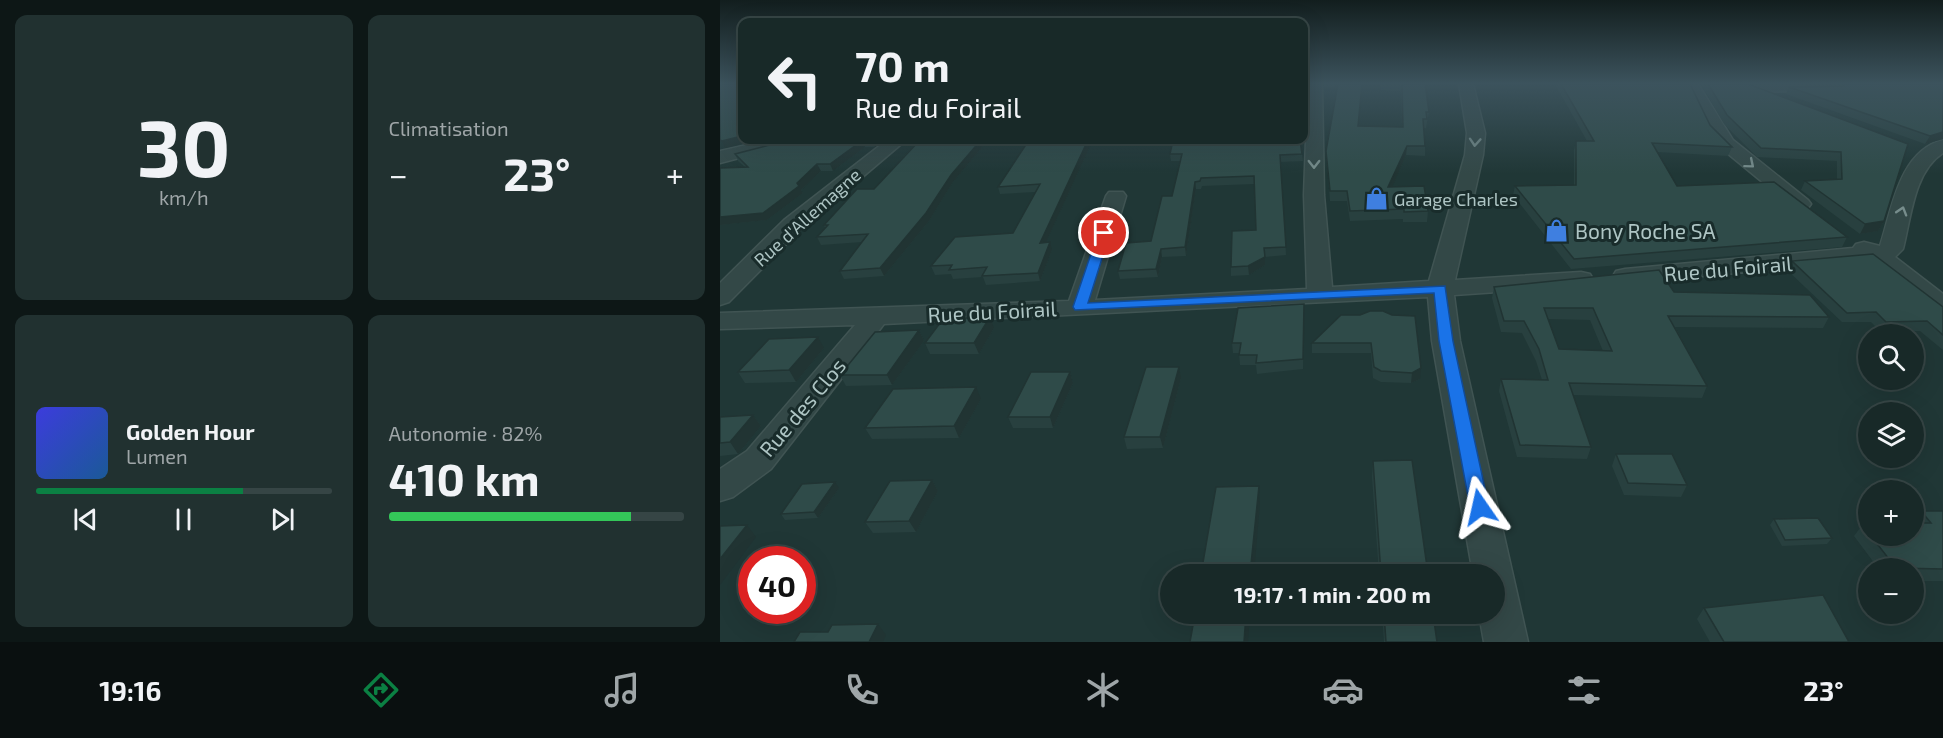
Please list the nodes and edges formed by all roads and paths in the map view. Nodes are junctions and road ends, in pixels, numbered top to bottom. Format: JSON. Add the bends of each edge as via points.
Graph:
{"nodes":[{"id":1,"x":1472,"y":114,"type":"edge"},
{"id":2,"x":1707,"y":114,"type":"edge"},
{"id":3,"x":1309,"y":118,"type":"edge"},
{"id":4,"x":771,"y":144,"type":"edge"},
{"id":5,"x":892,"y":144,"type":"edge"},
{"id":6,"x":1908,"y":146,"type":"edge"},
{"id":7,"x":1940,"y":155,"type":"edge"},
{"id":8,"x":720,"y":157,"type":"edge"},
{"id":9,"x":1116,"y":196,"type":"dead end"},
{"id":10,"x":1815,"y":215,"type":"edge"},
{"id":11,"x":1841,"y":234,"type":"edge"},
{"id":12,"x":1873,"y":254,"type":"junction"},
{"id":13,"x":1440,"y":289,"type":"junction"},
{"id":14,"x":1320,"y":296,"type":"junction"},
{"id":15,"x":720,"y":297,"type":"edge"},
{"id":16,"x":1943,"y":306,"type":"edge"},
{"id":17,"x":1080,"y":307,"type":"junction"},
{"id":18,"x":876,"y":317,"type":"junction"},
{"id":19,"x":720,"y":321,"type":"edge"},
{"id":20,"x":720,"y":487,"type":"edge"},
{"id":21,"x":1491,"y":564,"type":"edge"},
{"id":22,"x":1502,"y":624,"type":"edge"},
{"id":23,"x":1506,"y":642,"type":"edge"}],
"edges":[{"from":1,"to":13,"type":"street","one_way":true,"via":[[1476,133],[1474,155]]},
{"from":2,"to":10,"type":"street","one_way":true,"via":[[1727,144]]},
{"from":3,"to":14,"type":"street","one_way":true},
{"from":4,"to":8,"type":"street"},
{"from":5,"to":15,"type":"street","name":"Rue d'Allemagne","via":[[792,225]]},
{"from":6,"to":7,"type":"street"},
{"from":12,"to":7,"type":"street","one_way":true,"via":[[1891,249],[1914,171]]},
{"from":9,"to":17,"type":"street"},
{"from":11,"to":12,"type":"street"},
{"from":12,"to":13,"type":"street","name":"Rue du Foirail","via":[[1690,272]]},
{"from":12,"to":16,"type":"street"},
{"from":13,"to":14,"type":"street","name":"Rue du Foirail"},
{"from":13,"to":21,"type":"street","via":[[1446,341]]},
{"from":14,"to":17,"type":"street","name":"Rue du Foirail"},
{"from":17,"to":18,"type":"street","name":"Rue du Foirail"},
{"from":18,"to":19,"type":"street","name":"Rue du Foirail"},
{"from":18,"to":20,"type":"street","name":"Rue des Clos","via":[[759,460]]},
{"from":22,"to":23,"type":"street"}]}
